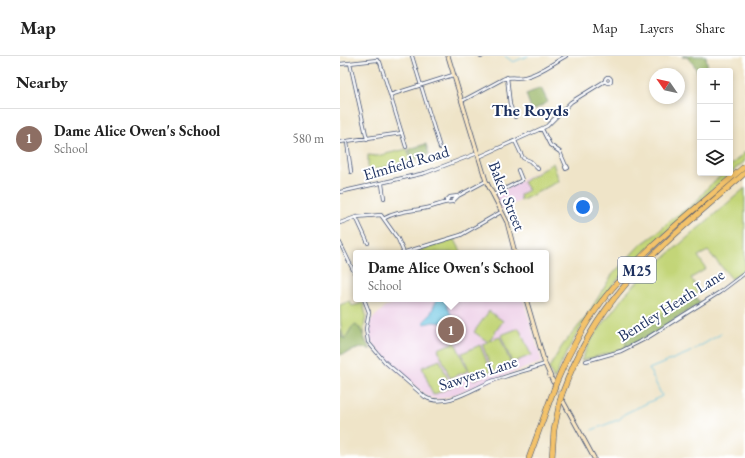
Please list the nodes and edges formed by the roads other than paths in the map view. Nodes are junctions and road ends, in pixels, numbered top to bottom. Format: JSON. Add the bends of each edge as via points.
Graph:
{"nodes":[{"id":1,"x":412,"y":56,"type":"edge"},
{"id":2,"x":448,"y":56,"type":"edge"},
{"id":3,"x":566,"y":56,"type":"edge"},
{"id":4,"x":350,"y":63,"type":"junction"},
{"id":5,"x":340,"y":64,"type":"edge"},
{"id":6,"x":453,"y":75,"type":"junction"},
{"id":7,"x":507,"y":77,"type":"junction"},
{"id":8,"x":605,"y":82,"type":"dead end"},
{"id":9,"x":421,"y":85,"type":"junction"},
{"id":10,"x":390,"y":95,"type":"junction"},
{"id":11,"x":461,"y":102,"type":"junction"},
{"id":12,"x":515,"y":116,"type":"dead end"},
{"id":13,"x":542,"y":129,"type":"junction"},
{"id":14,"x":402,"y":133,"type":"junction"},
{"id":15,"x":367,"y":139,"type":"junction"},
{"id":16,"x":515,"y":141,"type":"junction"},
{"id":17,"x":340,"y":142,"type":"edge"},
{"id":18,"x":347,"y":142,"type":"junction"},
{"id":19,"x":406,"y":147,"type":"dead end"},
{"id":20,"x":440,"y":148,"type":"dead end"},
{"id":21,"x":479,"y":155,"type":"junction"},
{"id":22,"x":566,"y":166,"type":"dead end"},
{"id":23,"x":745,"y":166,"type":"edge"},
{"id":24,"x":538,"y":169,"type":"dead end"},
{"id":25,"x":518,"y":170,"type":"dead end"},
{"id":26,"x":351,"y":172,"type":"dead end"},
{"id":27,"x":745,"y":173,"type":"edge"},
{"id":28,"x":486,"y":181,"type":"junction"},
{"id":29,"x":382,"y":184,"type":"junction"},
{"id":30,"x":340,"y":192,"type":"edge"},
{"id":31,"x":458,"y":196,"type":"junction"},
{"id":32,"x":492,"y":196,"type":"junction"},
{"id":33,"x":384,"y":198,"type":"dead end"},
{"id":34,"x":446,"y":202,"type":"junction"},
{"id":35,"x":501,"y":212,"type":"junction"},
{"id":36,"x":356,"y":217,"type":"junction"},
{"id":37,"x":385,"y":218,"type":"junction"},
{"id":38,"x":340,"y":223,"type":"edge"},
{"id":39,"x":340,"y":243,"type":"edge"},
{"id":40,"x":368,"y":243,"type":"dead end"},
{"id":41,"x":401,"y":250,"type":"edge"},
{"id":42,"x":413,"y":250,"type":"edge"},
{"id":43,"x":514,"y":250,"type":"edge"},
{"id":44,"x":353,"y":268,"type":"edge"},
{"id":45,"x":745,"y":273,"type":"edge"},
{"id":46,"x":365,"y":302,"type":"edge"},
{"id":47,"x":527,"y":302,"type":"edge"},
{"id":48,"x":586,"y":361,"type":"dead end"},
{"id":49,"x":545,"y":364,"type":"junction"},
{"id":50,"x":555,"y":383,"type":"junction"},
{"id":51,"x":562,"y":401,"type":"junction"},
{"id":52,"x":529,"y":458,"type":"edge"},
{"id":53,"x":552,"y":458,"type":"edge"},
{"id":54,"x":594,"y":458,"type":"edge"}],
"edges":[{"from":1,"to":9,"type":"street"},
{"from":2,"to":6,"type":"street","name":"Baker Street"},
{"from":3,"to":7,"type":"street","via":[[534,74],[520,78]]},
{"from":4,"to":5,"type":"street"},
{"from":4,"to":10,"type":"street","via":[[379,61]]},
{"from":4,"to":15,"type":"street"},
{"from":6,"to":9,"type":"street"},
{"from":6,"to":11,"type":"street","name":"Baker Street"},
{"from":7,"to":11,"type":"street"},
{"from":7,"to":12,"type":"street","via":[[510,105]]},
{"from":8,"to":13,"type":"street","name":"Elmfield Road","via":[[571,102]]},
{"from":9,"to":10,"type":"street"},
{"from":9,"to":20,"type":"street"},
{"from":10,"to":14,"type":"street"},
{"from":11,"to":21,"type":"street","name":"Baker Street"},
{"from":13,"to":16,"type":"street","name":"Elmfield Road"},
{"from":13,"to":22,"type":"street","via":[[550,145],[560,152]]},
{"from":14,"to":15,"type":"street"},
{"from":14,"to":19,"type":"street"},
{"from":15,"to":18,"type":"street"},
{"from":16,"to":21,"type":"street","name":"Elmfield Road"},
{"from":16,"to":24,"type":"street","via":[[524,158]]},
{"from":17,"to":18,"type":"street"},
{"from":18,"to":26,"type":"street"},
{"from":21,"to":28,"type":"street","name":"Baker Street"},
{"from":21,"to":29,"type":"street","name":"Elmfield Road"},
{"from":23,"to":50,"type":"highway","number":"M25","via":[[650,250],[617,283],[581,333]]},
{"from":25,"to":32,"type":"street","via":[[522,180]]},
{"from":27,"to":51,"type":"highway","number":"M25","bridge":true,"via":[[656,251],[622,287],[582,345],[562,394]]},
{"from":28,"to":31,"type":"street"},
{"from":28,"to":32,"type":"street","name":"Baker Street"},
{"from":29,"to":30,"type":"street","name":"Elmfield Road"},
{"from":29,"to":33,"type":"street"},
{"from":31,"to":34,"type":"street","via":[[452,202]]},
{"from":31,"to":34,"type":"street","via":[[451,196]]},
{"from":32,"to":35,"type":"street","name":"Baker Street"},
{"from":34,"to":37,"type":"street"},
{"from":35,"to":42,"type":"street","via":[[461,235]]},
{"from":35,"to":43,"type":"street","name":"Baker Street","via":[[508,225]]},
{"from":36,"to":37,"type":"street","via":[[380,214]]},
{"from":36,"to":38,"type":"street"},
{"from":36,"to":40,"type":"street"},
{"from":37,"to":41,"type":"street"},
{"from":39,"to":44,"type":"street"},
{"from":45,"to":48,"type":"street","name":"Bentley Heath Lane","via":[[720,292],[647,338],[621,352]]},
{"from":46,"to":49,"type":"street","name":"Sawyers Lane","via":[[369,312],[366,329],[368,342],[385,362],[431,400],[455,396],[491,381]]},
{"from":47,"to":49,"type":"street"},
{"from":49,"to":50,"type":"street"},
{"from":50,"to":52,"type":"highway","number":"M25","bridge":true},
{"from":51,"to":53,"type":"highway","number":"M25","via":[[554,430]]},
{"from":51,"to":54,"type":"street"}]}
